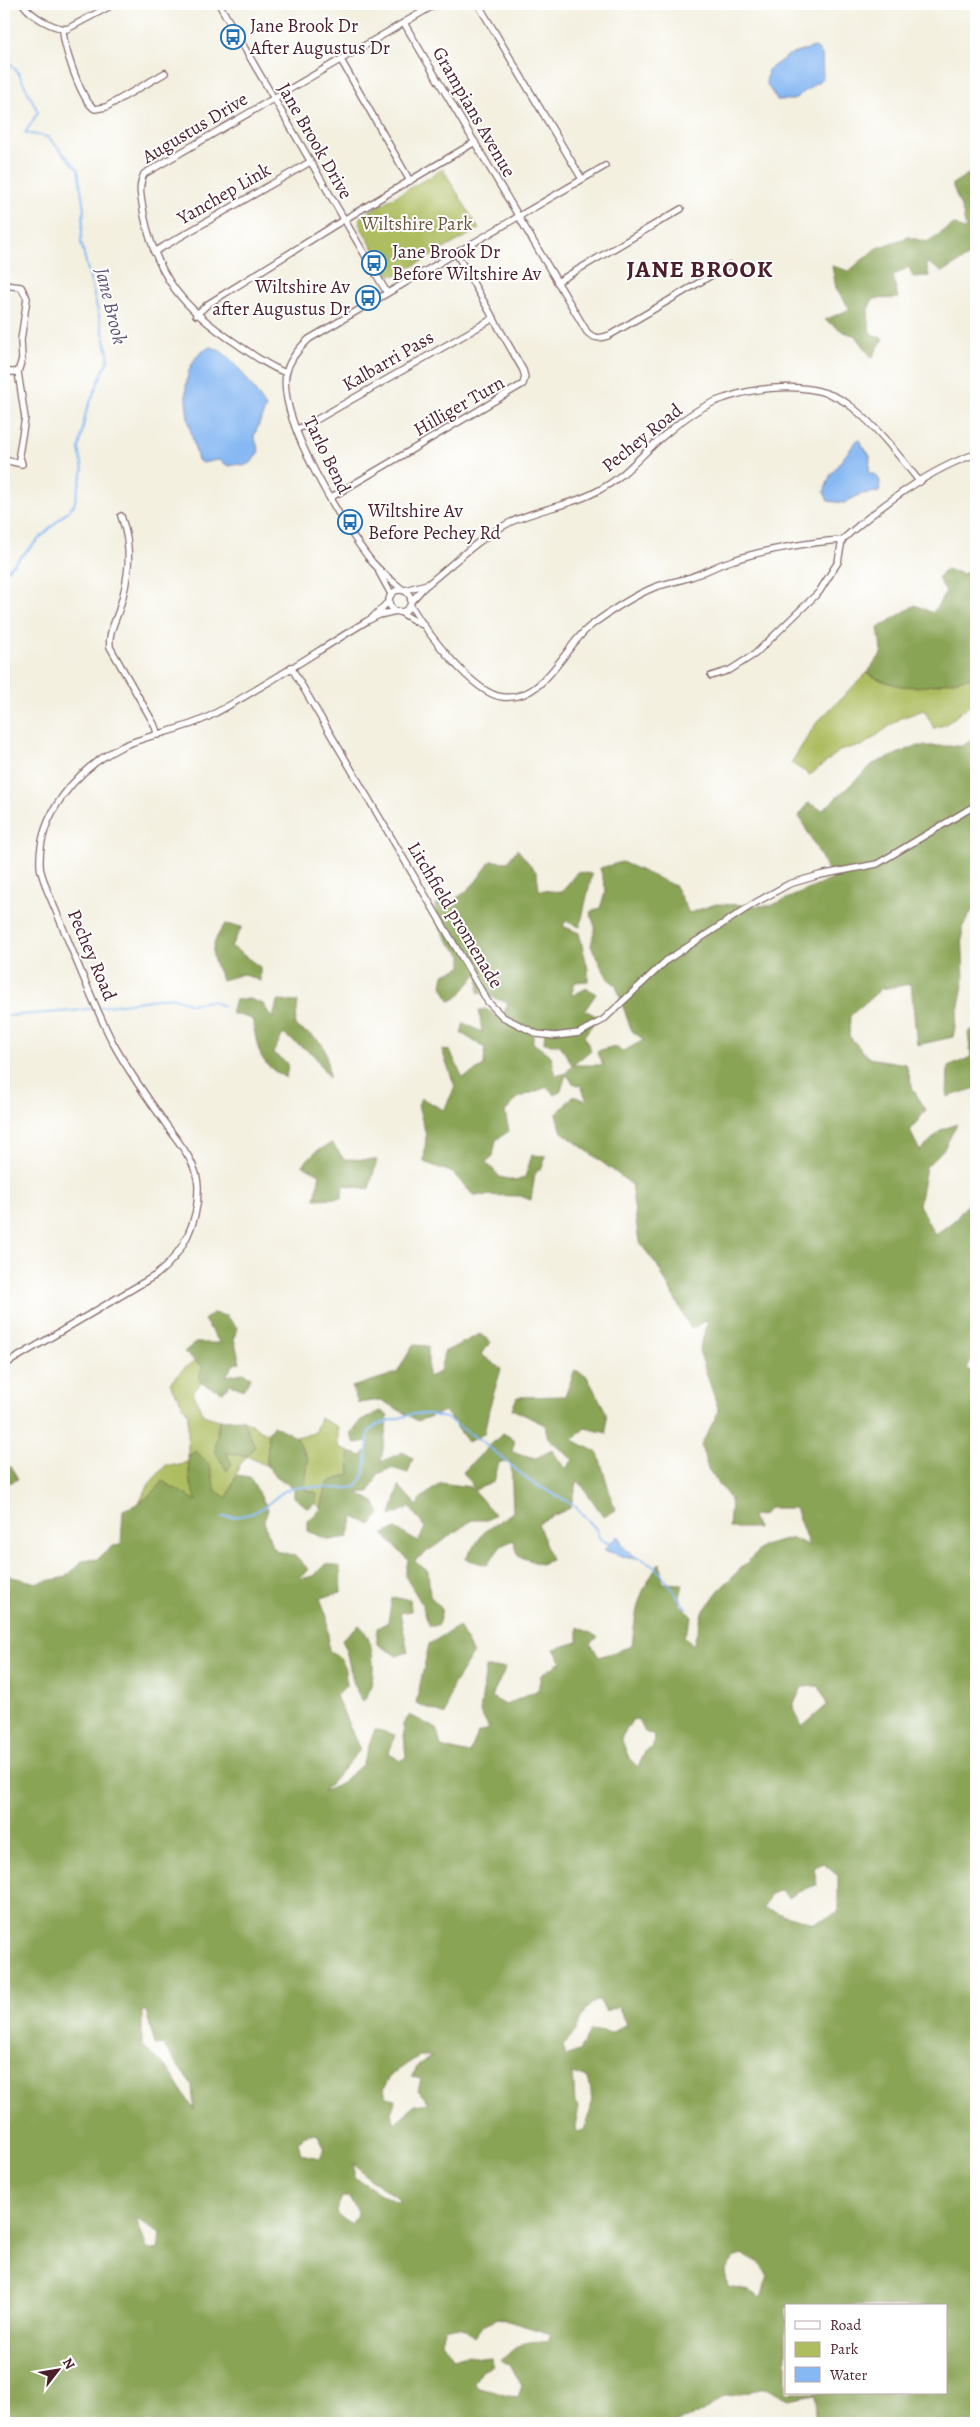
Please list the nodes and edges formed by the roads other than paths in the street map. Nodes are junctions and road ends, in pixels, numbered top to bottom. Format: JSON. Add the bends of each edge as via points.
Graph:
{"nodes":[{"id":1,"x":23,"y":4,"type":"edge"},
{"id":2,"x":114,"y":4,"type":"edge"},
{"id":3,"x":219,"y":4,"type":"edge"},
{"id":4,"x":436,"y":4,"type":"edge"},
{"id":5,"x":478,"y":4,"type":"edge"},
{"id":6,"x":404,"y":22,"type":"junction"},
{"id":7,"x":63,"y":29,"type":"junction"},
{"id":8,"x":341,"y":60,"type":"junction"},
{"id":9,"x":166,"y":73,"type":"dead end"},
{"id":10,"x":273,"y":99,"type":"junction"},
{"id":11,"x":475,"y":142,"type":"junction"},
{"id":12,"x":310,"y":162,"type":"junction"},
{"id":13,"x":605,"y":166,"type":"dead end"},
{"id":14,"x":582,"y":179,"type":"junction"},
{"id":15,"x":410,"y":181,"type":"junction"},
{"id":16,"x":681,"y":209,"type":"dead end"},
{"id":17,"x":518,"y":216,"type":"junction"},
{"id":18,"x":344,"y":220,"type":"junction"},
{"id":19,"x":154,"y":252,"type":"junction"},
{"id":20,"x":456,"y":253,"type":"junction"},
{"id":21,"x":730,"y":265,"type":"dead end"},
{"id":22,"x":557,"y":282,"type":"junction"},
{"id":23,"x":4,"y":285,"type":"edge"},
{"id":24,"x":387,"y":293,"type":"junction"},
{"id":25,"x":196,"y":315,"type":"junction"},
{"id":26,"x":494,"y":318,"type":"junction"},
{"id":27,"x":4,"y":372,"type":"edge"},
{"id":28,"x":18,"y":372,"type":"junction"},
{"id":29,"x":286,"y":373,"type":"junction"},
{"id":30,"x":297,"y":429,"type":"junction"},
{"id":31,"x":976,"y":454,"type":"edge"},
{"id":32,"x":4,"y":460,"type":"edge"},
{"id":33,"x":920,"y":482,"type":"junction"},
{"id":34,"x":330,"y":498,"type":"junction"},
{"id":35,"x":121,"y":516,"type":"dead end"},
{"id":36,"x":842,"y":540,"type":"junction"},
{"id":37,"x":377,"y":567,"type":"junction"},
{"id":38,"x":427,"y":584,"type":"junction"},
{"id":39,"x":403,"y":590,"type":"junction"},
{"id":40,"x":390,"y":598,"type":"junction"},
{"id":41,"x":411,"y":603,"type":"junction"},
{"id":42,"x":398,"y":612,"type":"junction"},
{"id":43,"x":371,"y":619,"type":"junction"},
{"id":44,"x":423,"y":627,"type":"junction"},
{"id":45,"x":290,"y":668,"type":"junction"},
{"id":46,"x":711,"y":676,"type":"dead end"},
{"id":47,"x":158,"y":736,"type":"junction"},
{"id":48,"x":976,"y":805,"type":"edge"},
{"id":49,"x":4,"y":1365,"type":"edge"}],
"edges":[{"from":1,"to":7,"type":"street","via":[[31,12]]},
{"from":2,"to":7,"type":"street","via":[[75,26]]},
{"from":3,"to":10,"type":"street","name":"Jane Brook Drive"},
{"from":4,"to":6,"type":"street","name":"Augustus Drive"},
{"from":5,"to":14,"type":"street"},
{"from":6,"to":8,"type":"street","name":"Augustus Drive"},
{"from":6,"to":11,"type":"street","name":"Grampians Avenue"},
{"from":7,"to":9,"type":"street","via":[[65,45],[83,92],[95,109],[106,107]]},
{"from":8,"to":10,"type":"street","name":"Augustus Drive"},
{"from":8,"to":15,"type":"street"},
{"from":10,"to":12,"type":"street","name":"Jane Brook Drive"},
{"from":10,"to":19,"type":"street","name":"Augustus Drive","via":[[144,174],[140,191]]},
{"from":11,"to":15,"type":"street"},
{"from":11,"to":17,"type":"street","name":"Grampians Avenue"},
{"from":12,"to":18,"type":"street","name":"Jane Brook Drive"},
{"from":12,"to":19,"type":"street","name":"Yanchep Link"},
{"from":13,"to":14,"type":"street"},
{"from":14,"to":17,"type":"street"},
{"from":15,"to":18,"type":"street"},
{"from":16,"to":22,"type":"street"},
{"from":17,"to":20,"type":"street"},
{"from":17,"to":22,"type":"street","name":"Grampians Avenue"},
{"from":18,"to":24,"type":"street","name":"Jane Brook Drive"},
{"from":18,"to":25,"type":"street","via":[[208,304]]},
{"from":19,"to":25,"type":"street","name":"Augustus Drive","via":[[172,285]]},
{"from":20,"to":24,"type":"street"},
{"from":20,"to":26,"type":"street","name":"Hilliger Turn"},
{"from":21,"to":22,"type":"street","name":"Grampians Avenue","via":[[603,338],[587,332]]},
{"from":23,"to":28,"type":"street","via":[[21,287],[27,298]]},
{"from":24,"to":29,"type":"street","via":[[309,339],[294,355]]},
{"from":25,"to":29,"type":"street","name":"Augustus Drive","via":[[271,367]]},
{"from":26,"to":30,"type":"street","name":"Kalbarri Pass"},
{"from":26,"to":34,"type":"street","name":"Hilliger Turn","via":[[523,370],[522,386]]},
{"from":27,"to":28,"type":"street"},
{"from":28,"to":32,"type":"street","via":[[25,418],[19,454],[22,464]]},
{"from":29,"to":30,"type":"street","name":"Tarlo Bend","via":[[286,397]]},
{"from":30,"to":34,"type":"street","name":"Tarlo Bend"},
{"from":31,"to":33,"type":"street","via":[[936,471]]},
{"from":33,"to":36,"type":"street"},
{"from":33,"to":38,"type":"street","name":"Pechey Road","via":[[874,427],[851,406],[828,393],[796,387],[742,393],[723,398],[673,428],[623,475],[602,489],[572,502],[528,514],[494,531]]},
{"from":34,"to":37,"type":"street","name":"Tarlo Bend"},
{"from":35,"to":47,"type":"street","via":[[128,536],[129,560],[125,590],[110,635],[110,647]]},
{"from":36,"to":44,"type":"street","via":[[736,559],[654,588],[581,632],[558,665],[532,690],[520,696],[490,694],[472,682]]},
{"from":36,"to":46,"type":"street","via":[[838,562],[819,592],[749,659]]},
{"from":37,"to":39,"type":"street","name":"Tarlo Bend"},
{"from":37,"to":40,"type":"street","name":"Tarlo Bend"},
{"from":38,"to":39,"type":"street","name":"Pechey Road"},
{"from":38,"to":41,"type":"street","name":"Pechey Road"},
{"from":39,"to":40,"type":"street","via":[[395,590]]},
{"from":39,"to":41,"type":"street","via":[[410,594]]},
{"from":40,"to":42,"type":"street","via":[[391,607]]},
{"from":40,"to":43,"type":"street","name":"Pechey Road"},
{"from":41,"to":42,"type":"street","via":[[406,611]]},
{"from":41,"to":44,"type":"street"},
{"from":42,"to":43,"type":"street","name":"Pechey Road"},
{"from":42,"to":44,"type":"street"},
{"from":43,"to":45,"type":"street","name":"Pechey Road"},
{"from":45,"to":47,"type":"street","name":"Pechey Road","via":[[206,717]]},
{"from":45,"to":48,"type":"street","name":"Litchfield promenade","via":[[488,1002],[504,1016],[537,1034],[579,1033],[603,1020],[667,960],[755,903],[789,884],[877,864]]},
{"from":47,"to":49,"type":"street","name":"Pechey Road","via":[[119,748],[89,768],[64,794],[49,819],[42,841],[40,866],[113,1043],[191,1161],[198,1185],[196,1215],[184,1245],[169,1264]]}]}
